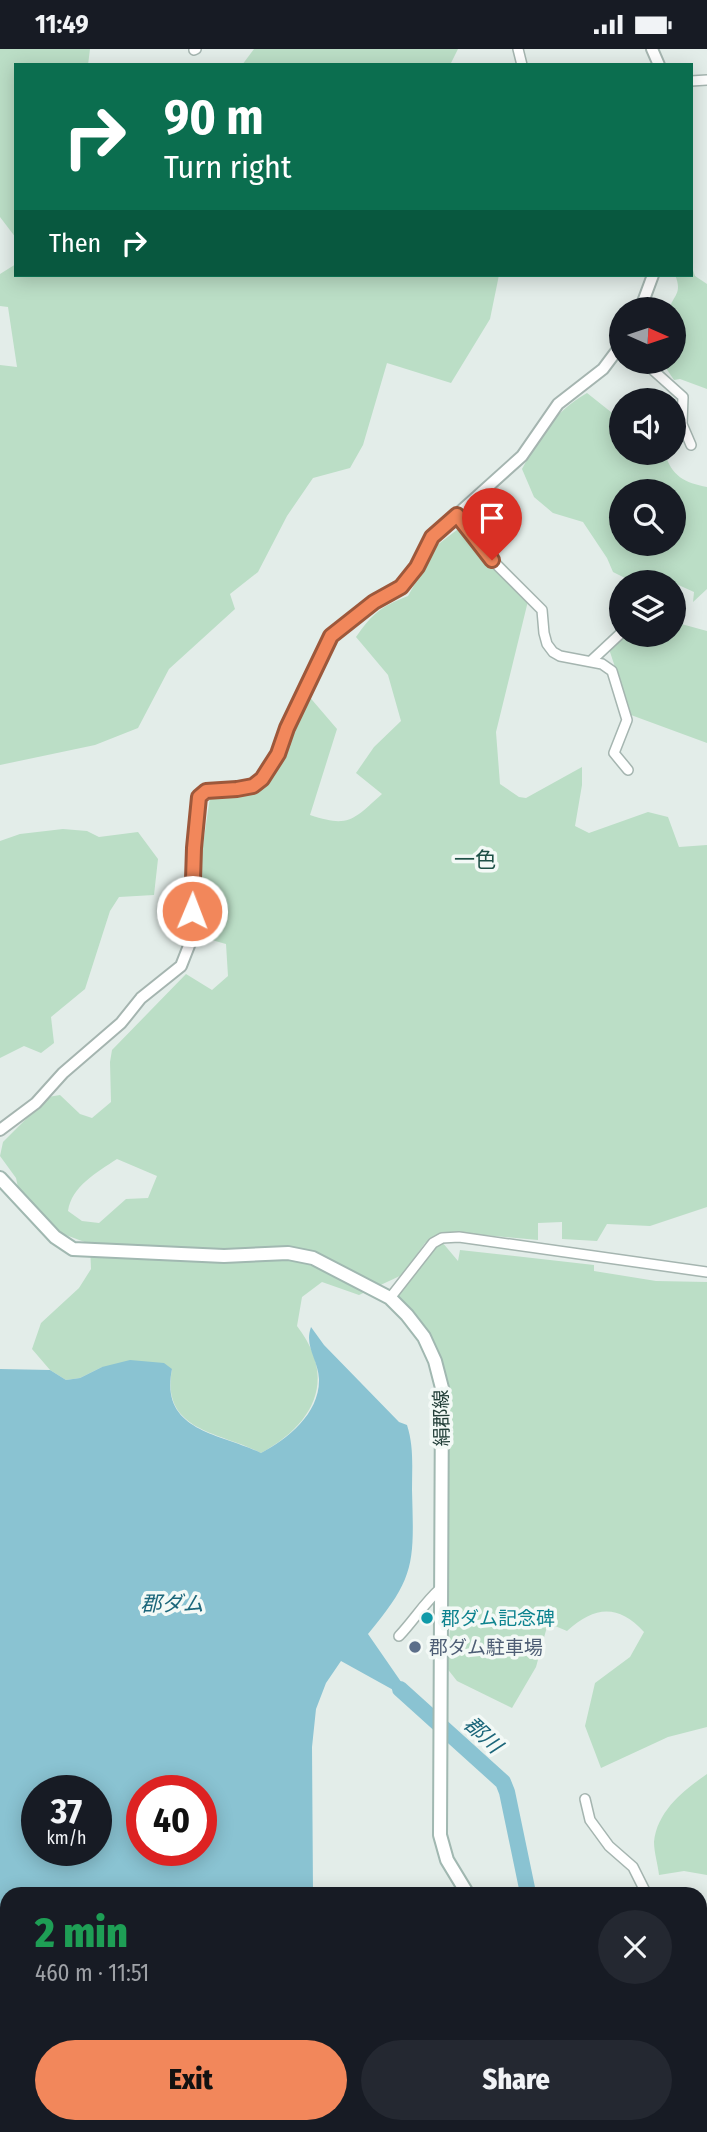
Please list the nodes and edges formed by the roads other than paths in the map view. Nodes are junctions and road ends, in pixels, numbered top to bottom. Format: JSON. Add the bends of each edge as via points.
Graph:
{"nodes":[{"id":1,"x":652,"y":277,"type":"edge"},
{"id":2,"x":645,"y":297,"type":"edge"},
{"id":3,"x":609,"y":361,"type":"edge"},
{"id":4,"x":658,"y":375,"type":"edge"},
{"id":5,"x":691,"y":445,"type":"dead end"},
{"id":6,"x":457,"y":515,"type":"junction"},
{"id":7,"x":609,"y":644,"type":"edge"},
{"id":8,"x":591,"y":661,"type":"junction"},
{"id":9,"x":628,"y":770,"type":"dead end"},
{"id":10,"x":0,"y":1130,"type":"edge"},
{"id":11,"x":0,"y":1178,"type":"edge"},
{"id":12,"x":707,"y":1272,"type":"edge"},
{"id":13,"x":390,"y":1299,"type":"junction"},
{"id":14,"x":441,"y":1588,"type":"junction"},
{"id":15,"x":399,"y":1636,"type":"dead end"},
{"id":16,"x":585,"y":1799,"type":"dead end"},
{"id":17,"x":463,"y":1887,"type":"edge"},
{"id":18,"x":643,"y":1887,"type":"edge"}],
"edges":[{"from":1,"to":2,"type":"street"},
{"from":3,"to":6,"type":"street","via":[[558,404],[522,456]]},
{"from":4,"to":5,"type":"street","via":[[683,397],[682,423]]},
{"from":6,"to":8,"type":"street","via":[[477,543],[541,610],[547,644],[554,652]]},
{"from":6,"to":10,"type":"street","via":[[432,537],[401,587],[331,636],[278,754],[262,779],[253,786],[206,791],[199,797],[192,939],[181,965],[141,997],[121,1023],[36,1103]]},
{"from":7,"to":8,"type":"street"},
{"from":8,"to":9,"type":"street","via":[[612,671],[617,681],[626,725],[614,753]]},
{"from":11,"to":13,"type":"main road","name":"絹郡線","via":[[55,1237],[73,1249],[225,1256],[288,1253],[339,1269]]},
{"from":12,"to":13,"type":"street","via":[[472,1238],[442,1238],[421,1255]]},
{"from":13,"to":14,"type":"main road","name":"絹郡線","via":[[424,1337],[442,1388]]},
{"from":14,"to":15,"type":"street"},
{"from":14,"to":17,"type":"main road","name":"絹郡線","via":[[440,1835],[447,1860]]},
{"from":16,"to":18,"type":"street","via":[[590,1821],[633,1867]]}]}
